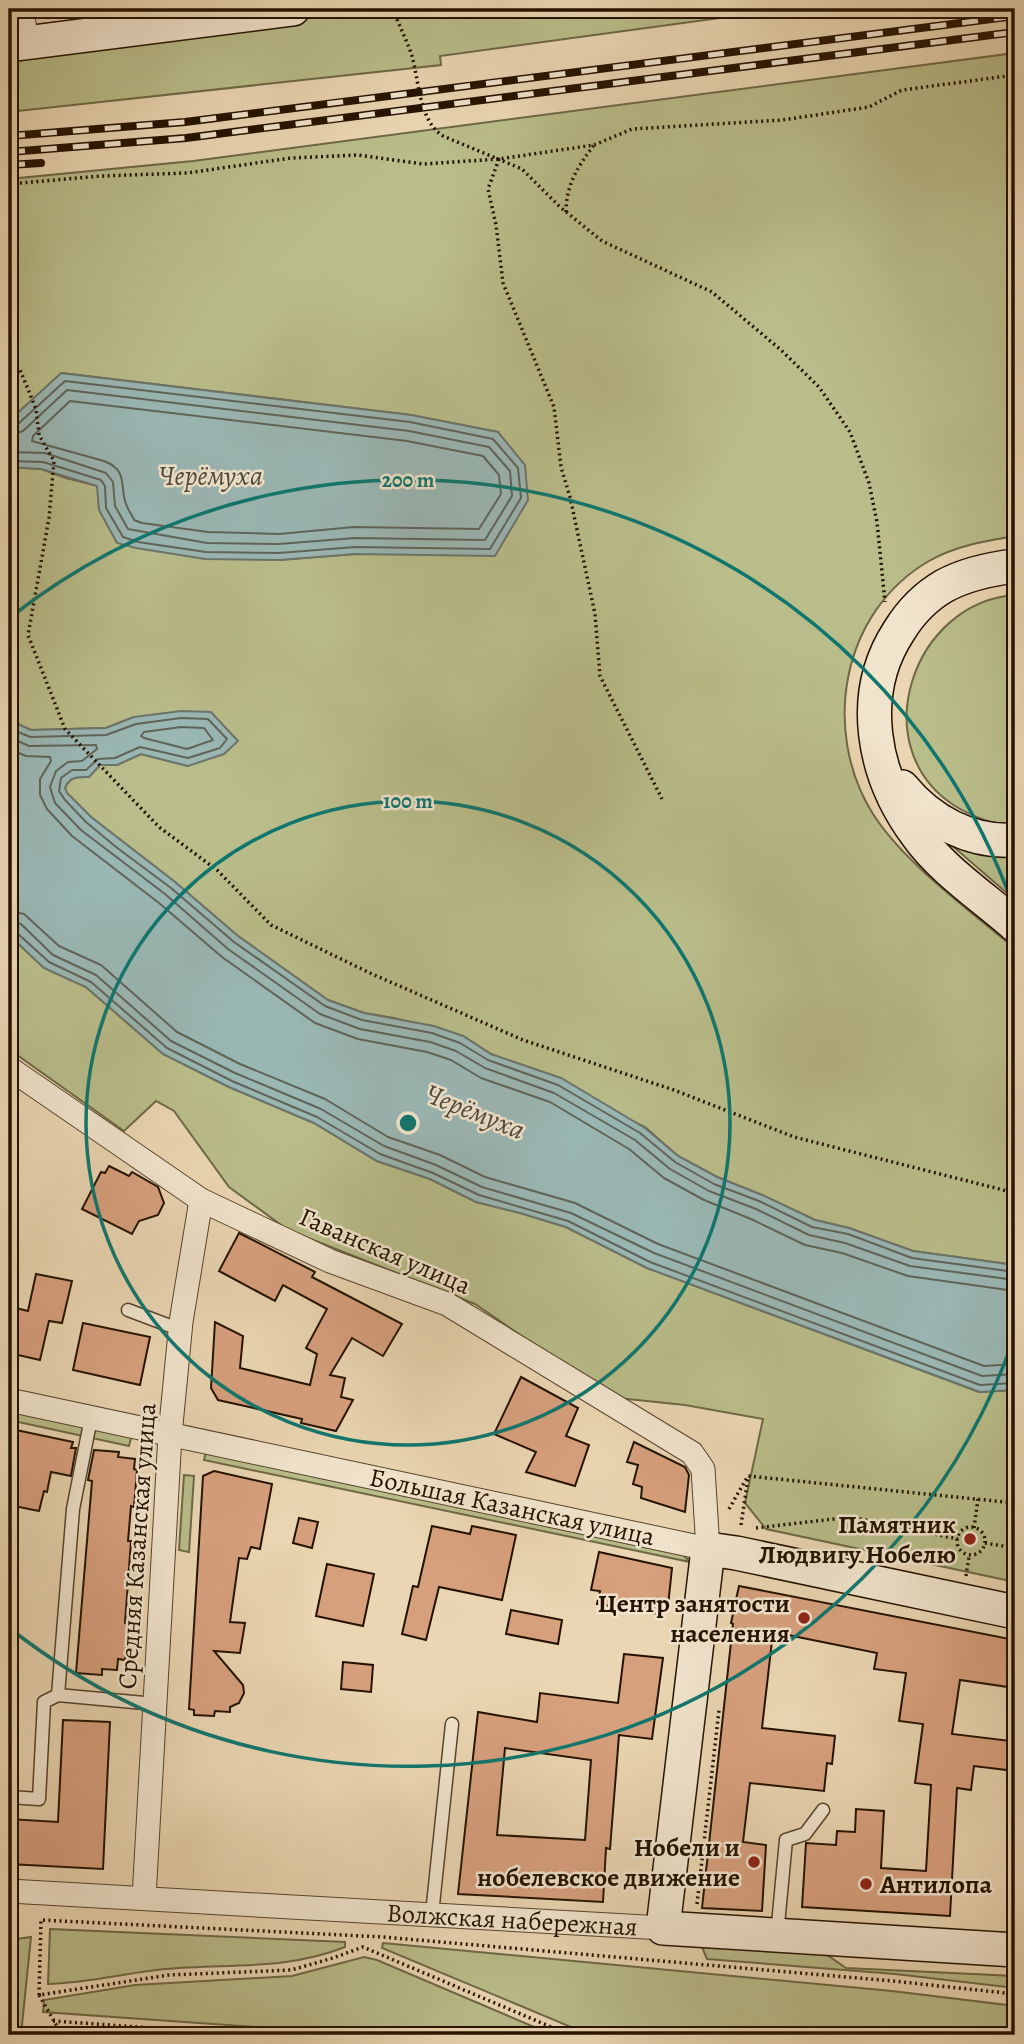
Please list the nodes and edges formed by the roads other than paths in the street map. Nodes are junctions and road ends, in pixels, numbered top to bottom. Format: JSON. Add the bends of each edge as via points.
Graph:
{"nodes":[{"id":1,"x":21,"y":9,"type":"edge"},
{"id":2,"x":293,"y":9,"type":"edge"},
{"id":3,"x":18,"y":44,"type":"edge"},
{"id":4,"x":1015,"y":566,"type":"edge"},
{"id":5,"x":873,"y":710,"type":"junction"},
{"id":6,"x":1015,"y":840,"type":"edge"},
{"id":7,"x":1015,"y":925,"type":"edge"},
{"id":8,"x":9,"y":1068,"type":"edge"},
{"id":9,"x":201,"y":1199,"type":"junction"},
{"id":10,"x":128,"y":1310,"type":"dead end"},
{"id":11,"x":181,"y":1330,"type":"junction"},
{"id":12,"x":9,"y":1400,"type":"edge"},
{"id":13,"x":91,"y":1418,"type":"junction"},
{"id":14,"x":170,"y":1434,"type":"junction"},
{"id":15,"x":728,"y":1544,"type":"junction"},
{"id":16,"x":1015,"y":1612,"type":"edge"},
{"id":17,"x":58,"y":1695,"type":"junction"},
{"id":18,"x":155,"y":1704,"type":"junction"},
{"id":19,"x":452,"y":1724,"type":"dead end"},
{"id":20,"x":9,"y":1797,"type":"edge"},
{"id":21,"x":824,"y":1810,"type":"dead end"},
{"id":22,"x":9,"y":1891,"type":"edge"},
{"id":23,"x":144,"y":1898,"type":"junction"},
{"id":24,"x":432,"y":1914,"type":"junction"},
{"id":25,"x":663,"y":1928,"type":"junction"},
{"id":26,"x":776,"y":1935,"type":"junction"},
{"id":27,"x":1015,"y":1950,"type":"edge"}],
"edges":[{"from":1,"to":3,"type":"street"},
{"from":2,"to":3,"type":"street"},
{"from":4,"to":5,"type":"street","via":[[965,577],[923,601],[907,618],[883,660]]},
{"from":5,"to":6,"type":"street","via":[[890,768],[915,803],[959,831]]},
{"from":5,"to":7,"type":"street","via":[[876,744],[887,780],[917,835]]},
{"from":8,"to":9,"type":"street","name":"Гаванская улица"},
{"from":9,"to":11,"type":"street","name":"Средняя Казанская улица"},
{"from":9,"to":15,"type":"street","name":"Гаванская улица","via":[[330,1261],[447,1304],[692,1452],[703,1469]]},
{"from":10,"to":11,"type":"lane"},
{"from":11,"to":14,"type":"street","name":"Средняя Казанская улица"},
{"from":12,"to":13,"type":"street","name":"Большая Казанская улица"},
{"from":13,"to":14,"type":"street","name":"Большая Казанская улица"},
{"from":13,"to":17,"type":"lane","via":[[74,1509]]},
{"from":14,"to":15,"type":"street","name":"Большая Казанская улица"},
{"from":14,"to":18,"type":"street","name":"Средняя Казанская улица"},
{"from":15,"to":16,"type":"street","name":"Большая Казанская улица"},
{"from":15,"to":25,"type":"street"},
{"from":17,"to":18,"type":"lane"},
{"from":17,"to":20,"type":"lane","via":[[44,1702],[39,1799]]},
{"from":18,"to":23,"type":"street","name":"Средняя Казанская улица"},
{"from":19,"to":24,"type":"lane"},
{"from":21,"to":26,"type":"lane","via":[[805,1834],[786,1840]]},
{"from":22,"to":23,"type":"street","name":"Волжская набережная"},
{"from":23,"to":24,"type":"street","name":"Волжская набережная"},
{"from":24,"to":25,"type":"street","name":"Волжская набережная"},
{"from":25,"to":26,"type":"street","name":"Волжская набережная"},
{"from":26,"to":27,"type":"street","name":"Волжская набережная"}]}
